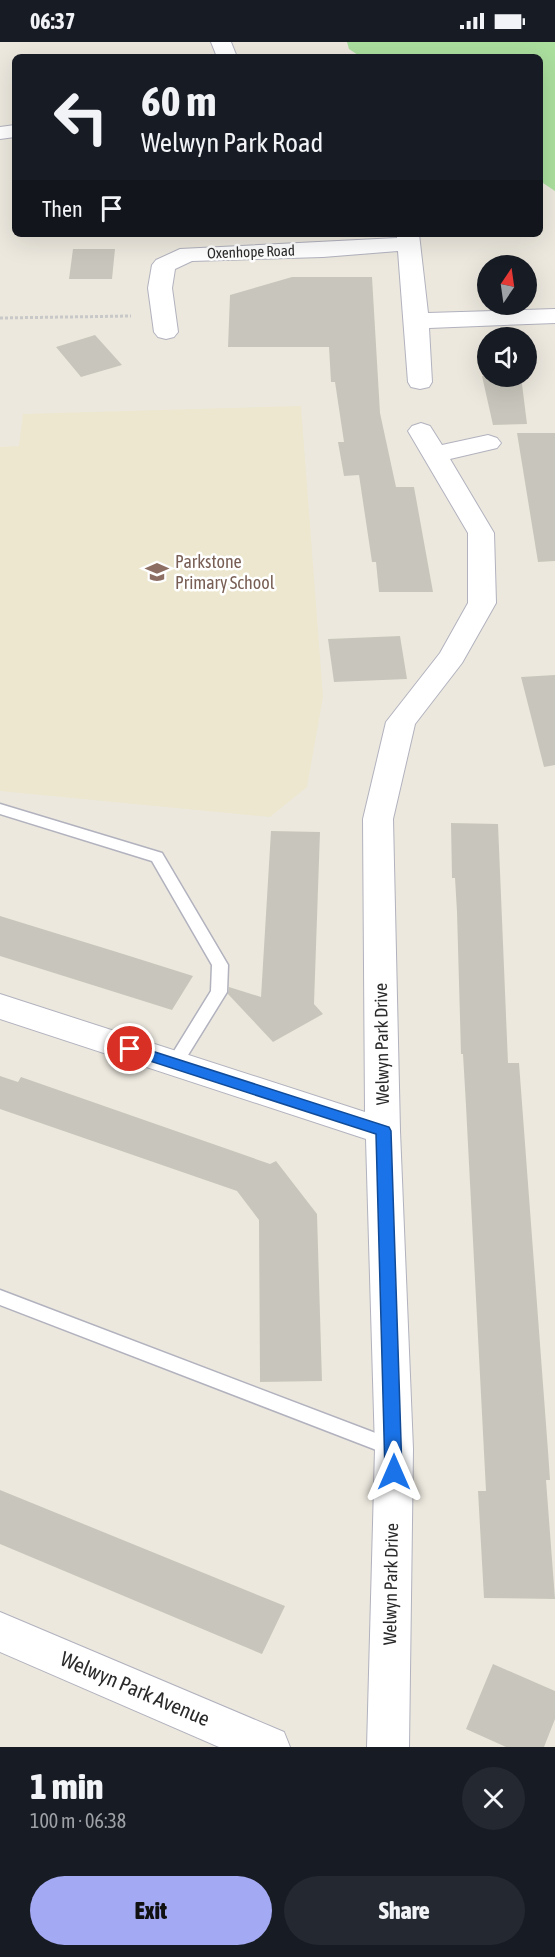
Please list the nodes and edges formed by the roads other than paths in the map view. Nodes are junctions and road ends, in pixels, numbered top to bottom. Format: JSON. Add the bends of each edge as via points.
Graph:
{"nodes":[{"id":1,"x":407,"y":239,"type":"edge"},
{"id":2,"x":546,"y":312,"type":"edge"},
{"id":3,"x":417,"y":321,"type":"junction"},
{"id":4,"x":166,"y":324,"type":"road end"},
{"id":5,"x":420,"y":382,"type":"dead end"},
{"id":6,"x":488,"y":443,"type":"dead end"},
{"id":7,"x":0,"y":809,"type":"edge"},
{"id":8,"x":0,"y":1006,"type":"edge"},
{"id":9,"x":174,"y":1064,"type":"junction"},
{"id":10,"x":383,"y":1131,"type":"junction"},
{"id":11,"x":0,"y":1297,"type":"edge"},
{"id":12,"x":394,"y":1449,"type":"junction"},
{"id":13,"x":0,"y":1632,"type":"edge"},
{"id":14,"x":269,"y":1747,"type":"edge"},
{"id":15,"x":388,"y":1747,"type":"edge"}],
"edges":[{"from":1,"to":3,"type":"street","name":"Oxenhope Road"},
{"from":1,"to":4,"type":"street","name":"Oxenhope Road","via":[[323,250],[188,254],[164,265],[160,288]]},
{"from":2,"to":3,"type":"street"},
{"from":3,"to":5,"type":"street","name":"Oxenhope Road"},
{"from":6,"to":10,"type":"street","name":"Welwyn Park Drive","via":[[428,442],[481,533],[482,603],[452,657],[401,722],[378,819]]},
{"from":7,"to":9,"type":"lane","via":[[157,857],[220,965],[219,992]]},
{"from":8,"to":9,"type":"street"},
{"from":9,"to":10,"type":"street"},
{"from":10,"to":12,"type":"street","name":"Welwyn Park Drive"},
{"from":11,"to":12,"type":"lane"},
{"from":12,"to":15,"type":"street","name":"Welwyn Park Drive"},
{"from":13,"to":14,"type":"street","name":"Welwyn Park Avenue"}]}
